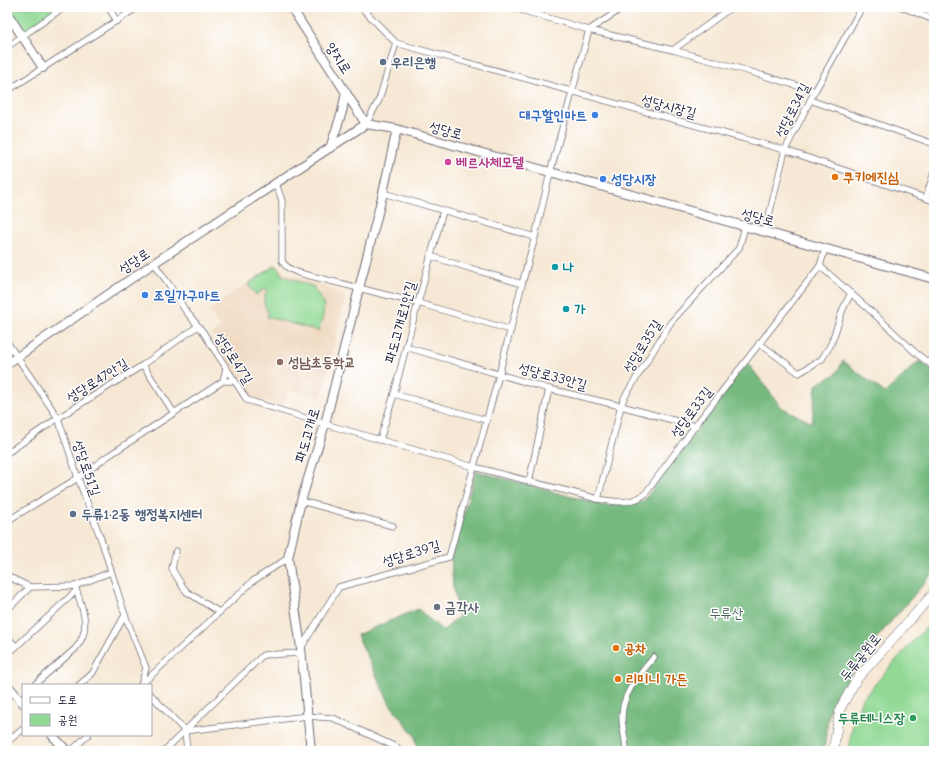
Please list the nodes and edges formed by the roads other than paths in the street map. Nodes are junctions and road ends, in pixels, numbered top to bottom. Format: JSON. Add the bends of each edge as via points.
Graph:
{"nodes":[{"id":1,"x":66,"y":7,"type":"edge"},
{"id":2,"x":108,"y":7,"type":"edge"},
{"id":3,"x":138,"y":7,"type":"edge"},
{"id":4,"x":291,"y":7,"type":"edge"},
{"id":5,"x":361,"y":7,"type":"edge"},
{"id":6,"x":511,"y":7,"type":"edge"},
{"id":7,"x":624,"y":7,"type":"edge"},
{"id":8,"x":732,"y":7,"type":"edge"},
{"id":9,"x":862,"y":7,"type":"edge"},
{"id":10,"x":902,"y":7,"type":"edge"},
{"id":11,"x":530,"y":9,"type":"edge"},
{"id":12,"x":55,"y":10,"type":"edge"},
{"id":13,"x":7,"y":13,"type":"edge"},
{"id":14,"x":934,"y":20,"type":"edge"},
{"id":15,"x":117,"y":21,"type":"junction"},
{"id":16,"x":589,"y":30,"type":"junction"},
{"id":17,"x":23,"y":37,"type":"junction"},
{"id":18,"x":396,"y":43,"type":"junction"},
{"id":19,"x":7,"y":47,"type":"edge"},
{"id":20,"x":673,"y":50,"type":"junction"},
{"id":21,"x":43,"y":68,"type":"junction"},
{"id":22,"x":7,"y":91,"type":"edge"},
{"id":23,"x":815,"y":91,"type":"junction"},
{"id":24,"x":346,"y":92,"type":"junction"},
{"id":25,"x":572,"y":92,"type":"junction"},
{"id":26,"x":810,"y":100,"type":"junction"},
{"id":27,"x":366,"y":124,"type":"junction"},
{"id":28,"x":396,"y":129,"type":"junction"},
{"id":29,"x":934,"y":144,"type":"edge"},
{"id":30,"x":330,"y":148,"type":"junction"},
{"id":31,"x":785,"y":150,"type":"junction"},
{"id":32,"x":934,"y":172,"type":"edge"},
{"id":33,"x":550,"y":173,"type":"junction"},
{"id":34,"x":276,"y":183,"type":"junction"},
{"id":35,"x":383,"y":193,"type":"junction"},
{"id":36,"x":926,"y":198,"type":"junction"},
{"id":37,"x":934,"y":201,"type":"edge"},
{"id":38,"x":443,"y":211,"type":"junction"},
{"id":39,"x":745,"y":227,"type":"junction"},
{"id":40,"x":765,"y":232,"type":"junction"},
{"id":41,"x":535,"y":238,"type":"junction"},
{"id":42,"x":825,"y":249,"type":"junction"},
{"id":43,"x":430,"y":256,"type":"junction"},
{"id":44,"x":154,"y":263,"type":"junction"},
{"id":45,"x":820,"y":266,"type":"junction"},
{"id":46,"x":934,"y":279,"type":"edge"},
{"id":47,"x":522,"y":284,"type":"junction"},
{"id":48,"x":359,"y":287,"type":"junction"},
{"id":49,"x":850,"y":293,"type":"junction"},
{"id":50,"x":418,"y":303,"type":"junction"},
{"id":51,"x":198,"y":326,"type":"junction"},
{"id":52,"x":511,"y":330,"type":"junction"},
{"id":53,"x":7,"y":342,"type":"edge"},
{"id":54,"x":759,"y":343,"type":"junction"},
{"id":55,"x":406,"y":347,"type":"junction"},
{"id":56,"x":17,"y":357,"type":"junction"},
{"id":57,"x":7,"y":364,"type":"edge"},
{"id":58,"x":143,"y":365,"type":"junction"},
{"id":59,"x":934,"y":367,"type":"edge"},
{"id":60,"x":226,"y":368,"type":"junction"},
{"id":61,"x":499,"y":375,"type":"junction"},
{"id":62,"x":223,"y":381,"type":"junction"},
{"id":63,"x":235,"y":381,"type":"junction"},
{"id":64,"x":549,"y":389,"type":"junction"},
{"id":65,"x":394,"y":394,"type":"junction"},
{"id":66,"x":621,"y":406,"type":"junction"},
{"id":67,"x":174,"y":413,"type":"junction"},
{"id":68,"x":58,"y":418,"type":"junction"},
{"id":69,"x":486,"y":420,"type":"junction"},
{"id":70,"x":325,"y":424,"type":"junction"},
{"id":71,"x":695,"y":426,"type":"junction"},
{"id":72,"x":380,"y":440,"type":"junction"},
{"id":73,"x":7,"y":453,"type":"edge"},
{"id":74,"x":474,"y":467,"type":"junction"},
{"id":75,"x":78,"y":478,"type":"junction"},
{"id":76,"x":529,"y":482,"type":"junction"},
{"id":77,"x":598,"y":498,"type":"junction"},
{"id":78,"x":301,"y":501,"type":"junction"},
{"id":79,"x":7,"y":521,"type":"edge"},
{"id":80,"x":393,"y":526,"type":"dead end"},
{"id":81,"x":176,"y":551,"type":"dead end"},
{"id":82,"x":288,"y":558,"type":"junction"},
{"id":83,"x":111,"y":572,"type":"junction"},
{"id":84,"x":7,"y":576,"type":"edge"},
{"id":85,"x":30,"y":587,"type":"junction"},
{"id":86,"x":76,"y":589,"type":"junction"},
{"id":87,"x":934,"y":593,"type":"edge"},
{"id":88,"x":7,"y":610,"type":"edge"},
{"id":89,"x":219,"y":612,"type":"junction"},
{"id":90,"x":125,"y":615,"type":"junction"},
{"id":91,"x":7,"y":636,"type":"edge"},
{"id":92,"x":16,"y":647,"type":"junction"},
{"id":93,"x":301,"y":650,"type":"junction"},
{"id":94,"x":7,"y":655,"type":"edge"},
{"id":95,"x":654,"y":657,"type":"dead end"},
{"id":96,"x":7,"y":684,"type":"edge"},
{"id":97,"x":35,"y":684,"type":"edge"},
{"id":98,"x":80,"y":684,"type":"edge"},
{"id":99,"x":141,"y":684,"type":"edge"},
{"id":100,"x":142,"y":684,"type":"edge"},
{"id":101,"x":152,"y":696,"type":"edge"},
{"id":102,"x":22,"y":699,"type":"edge"},
{"id":103,"x":308,"y":716,"type":"junction"},
{"id":104,"x":22,"y":730,"type":"edge"},
{"id":105,"x":185,"y":731,"type":"junction"},
{"id":106,"x":53,"y":736,"type":"edge"},
{"id":107,"x":87,"y":736,"type":"edge"},
{"id":108,"x":7,"y":742,"type":"edge"},
{"id":109,"x":67,"y":751,"type":"edge"},
{"id":110,"x":71,"y":751,"type":"edge"},
{"id":111,"x":164,"y":751,"type":"edge"},
{"id":112,"x":187,"y":751,"type":"edge"},
{"id":113,"x":311,"y":751,"type":"edge"},
{"id":114,"x":398,"y":751,"type":"edge"},
{"id":115,"x":626,"y":751,"type":"edge"},
{"id":116,"x":833,"y":751,"type":"edge"}],
"edges":[{"from":1,"to":12,"type":"street"},
{"from":2,"to":15,"type":"street"},
{"from":3,"to":15,"type":"street"},
{"from":4,"to":24,"type":"main road","name":"양지로"},
{"from":5,"to":18,"type":"street"},
{"from":6,"to":11,"type":"street"},
{"from":7,"to":16,"type":"street"},
{"from":8,"to":20,"type":"street"},
{"from":9,"to":23,"type":"street","name":"성당로34길"},
{"from":10,"to":14,"type":"street"},
{"from":11,"to":16,"type":"street"},
{"from":12,"to":17,"type":"street"},
{"from":13,"to":17,"type":"main road"},
{"from":15,"to":21,"type":"street"},
{"from":16,"to":20,"type":"street"},
{"from":16,"to":25,"type":"street","name":"성당로39길"},
{"from":17,"to":19,"type":"street"},
{"from":17,"to":21,"type":"main road"},
{"from":18,"to":25,"type":"street","name":"성당시장길"},
{"from":18,"to":27,"type":"street","via":[[379,100]]},
{"from":20,"to":23,"type":"street"},
{"from":21,"to":22,"type":"street"},
{"from":23,"to":26,"type":"street","name":"성당로34길"},
{"from":24,"to":27,"type":"main road","name":"양지로"},
{"from":24,"to":30,"type":"main road"},
{"from":25,"to":31,"type":"street","name":"성당시장길"},
{"from":25,"to":33,"type":"street","name":"성당로39길"},
{"from":26,"to":29,"type":"street"},
{"from":26,"to":31,"type":"street","name":"성당로34길"},
{"from":27,"to":28,"type":"main road","name":"성당로"},
{"from":27,"to":30,"type":"main road","name":"성당로"},
{"from":28,"to":33,"type":"main road","name":"성당로"},
{"from":28,"to":35,"type":"main road","name":"파도고개로"},
{"from":30,"to":34,"type":"main road","name":"성당로"},
{"from":31,"to":36,"type":"street","name":"성당시장길"},
{"from":31,"to":40,"type":"street","name":"성당로34길"},
{"from":32,"to":36,"type":"street"},
{"from":33,"to":39,"type":"main road","name":"성당로"},
{"from":33,"to":41,"type":"street","name":"성당로39길"},
{"from":34,"to":44,"type":"main road","name":"성당로"},
{"from":34,"to":48,"type":"street","via":[[282,201],[284,265],[299,273]]},
{"from":35,"to":38,"type":"street"},
{"from":35,"to":48,"type":"main road","name":"파도고개로"},
{"from":36,"to":37,"type":"street","name":"성당시장길"},
{"from":38,"to":41,"type":"street"},
{"from":38,"to":43,"type":"street","name":"파도고개로1안길"},
{"from":39,"to":40,"type":"main road","name":"성당로"},
{"from":39,"to":66,"type":"street","name":"성당로35길","via":[[739,248],[671,322]]},
{"from":40,"to":42,"type":"main road","name":"성당로"},
{"from":41,"to":47,"type":"street","name":"성당로39길"},
{"from":42,"to":45,"type":"street","name":"성당로33길"},
{"from":42,"to":46,"type":"main road","name":"성당로"},
{"from":43,"to":47,"type":"street"},
{"from":43,"to":50,"type":"street","name":"파도고개로1안길"},
{"from":44,"to":51,"type":"street","name":"성당로47길"},
{"from":44,"to":56,"type":"main road","name":"성당로"},
{"from":45,"to":49,"type":"street"},
{"from":45,"to":54,"type":"street","name":"성당로33길"},
{"from":47,"to":52,"type":"street","name":"성당로39길"},
{"from":48,"to":50,"type":"street"},
{"from":48,"to":70,"type":"main road","name":"파도고개로"},
{"from":49,"to":54,"type":"street","via":[[831,344],[822,359],[799,373]]},
{"from":49,"to":59,"type":"street"},
{"from":50,"to":52,"type":"street"},
{"from":50,"to":55,"type":"street","name":"파도고개로1안길"},
{"from":51,"to":58,"type":"street","name":"성당로47안길"},
{"from":51,"to":60,"type":"street","name":"성당로47길"},
{"from":52,"to":61,"type":"street","name":"성당로39길"},
{"from":53,"to":56,"type":"street","name":"성당로51길"},
{"from":54,"to":71,"type":"street","name":"성당로33길"},
{"from":55,"to":61,"type":"street","name":"성당로33안길"},
{"from":55,"to":65,"type":"street","name":"파도고개로1안길"},
{"from":56,"to":57,"type":"main road","name":"성당로"},
{"from":56,"to":68,"type":"street","name":"성당로51길"},
{"from":58,"to":67,"type":"street"},
{"from":58,"to":68,"type":"street","name":"성당로47안길"},
{"from":60,"to":62,"type":"street"},
{"from":60,"to":63,"type":"street","name":"성당로47길"},
{"from":61,"to":64,"type":"street","name":"성당로33안길"},
{"from":61,"to":69,"type":"street","name":"성당로39길"},
{"from":62,"to":63,"type":"street"},
{"from":62,"to":67,"type":"street"},
{"from":63,"to":70,"type":"street","name":"성당로47길","via":[[247,400]]},
{"from":64,"to":66,"type":"street","name":"성당로33안길"},
{"from":64,"to":76,"type":"street"},
{"from":65,"to":69,"type":"street"},
{"from":65,"to":72,"type":"street","name":"파도고개로1안길"},
{"from":66,"to":71,"type":"street","name":"성당로33안길"},
{"from":66,"to":77,"type":"street","name":"성당로35길"},
{"from":67,"to":75,"type":"street"},
{"from":68,"to":73,"type":"street","name":"성당로47안길"},
{"from":68,"to":75,"type":"street","name":"성당로51길"},
{"from":69,"to":74,"type":"street","name":"성당로39길"},
{"from":70,"to":72,"type":"street","name":"성당로33길"},
{"from":70,"to":78,"type":"main road","name":"파도고개로"},
{"from":71,"to":77,"type":"street","name":"성당로33길","via":[[640,498],[624,502]]},
{"from":72,"to":74,"type":"street","name":"성당로33길"},
{"from":74,"to":76,"type":"street","name":"성당로33길"},
{"from":74,"to":93,"type":"street","name":"성당로39길","via":[[449,556],[339,587]]},
{"from":75,"to":79,"type":"street"},
{"from":75,"to":83,"type":"street","name":"성당로51길"},
{"from":76,"to":77,"type":"street","name":"성당로33길"},
{"from":78,"to":80,"type":"street"},
{"from":78,"to":82,"type":"main road","name":"파도고개로"},
{"from":81,"to":89,"type":"street","via":[[172,568],[183,587]]},
{"from":82,"to":89,"type":"street","via":[[253,581]]},
{"from":82,"to":93,"type":"main road","name":"파도고개로"},
{"from":83,"to":86,"type":"street"},
{"from":83,"to":90,"type":"street","name":"성당로51길"},
{"from":84,"to":85,"type":"street"},
{"from":85,"to":86,"type":"street"},
{"from":85,"to":88,"type":"street"},
{"from":86,"to":92,"type":"street"},
{"from":86,"to":97,"type":"street","via":[[84,612],[85,625],[80,644]]},
{"from":87,"to":116,"type":"main road","name":"두류공원로","via":[[856,680],[840,709]]},
{"from":89,"to":100,"type":"street"},
{"from":90,"to":98,"type":"street","via":[[92,674]]},
{"from":90,"to":99,"type":"street","name":"성당로51길","via":[[146,668]]},
{"from":91,"to":92,"type":"street"},
{"from":92,"to":94,"type":"street"},
{"from":93,"to":103,"type":"main road","name":"파도고개로"},
{"from":93,"to":105,"type":"street","via":[[263,655]]},
{"from":95,"to":115,"type":"street","via":[[632,686],[624,703],[622,715]]},
{"from":96,"to":102,"type":"main road"},
{"from":101,"to":105,"type":"street"},
{"from":103,"to":105,"type":"street"},
{"from":103,"to":113,"type":"main road","name":"파도고개로"},
{"from":103,"to":114,"type":"street","via":[[333,718],[398,748]]},
{"from":104,"to":108,"type":"street"},
{"from":105,"to":111,"type":"street"},
{"from":105,"to":112,"type":"street"},
{"from":106,"to":109,"type":"main road"},
{"from":107,"to":110,"type":"street"}]}
